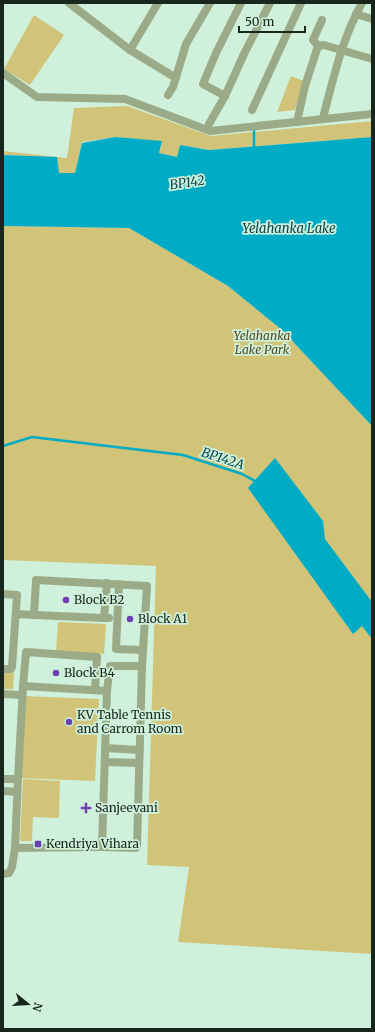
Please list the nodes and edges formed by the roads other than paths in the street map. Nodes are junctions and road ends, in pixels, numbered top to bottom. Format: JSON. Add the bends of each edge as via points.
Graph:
{"nodes":[{"id":1,"x":69,"y":3,"type":"edge"},
{"id":2,"x":158,"y":3,"type":"edge"},
{"id":3,"x":210,"y":3,"type":"edge"},
{"id":4,"x":240,"y":3,"type":"edge"},
{"id":5,"x":270,"y":3,"type":"edge"},
{"id":6,"x":302,"y":3,"type":"edge"},
{"id":7,"x":362,"y":3,"type":"edge"},
{"id":8,"x":78,"y":6,"type":"edge"},
{"id":9,"x":356,"y":14,"type":"junction"},
{"id":10,"x":372,"y":19,"type":"edge"},
{"id":11,"x":322,"y":20,"type":"dead end"},
{"id":12,"x":318,"y":46,"type":"junction"},
{"id":13,"x":130,"y":50,"type":"junction"},
{"id":14,"x":341,"y":50,"type":"junction"},
{"id":15,"x":372,"y":59,"type":"edge"},
{"id":16,"x":3,"y":73,"type":"edge"},
{"id":17,"x":176,"y":78,"type":"junction"},
{"id":18,"x":168,"y":95,"type":"dead end"},
{"id":19,"x":225,"y":96,"type":"junction"},
{"id":20,"x":252,"y":110,"type":"dead end"},
{"id":21,"x":372,"y":114,"type":"edge"},
{"id":22,"x":323,"y":118,"type":"junction"},
{"id":23,"x":297,"y":122,"type":"junction"},
{"id":24,"x":209,"y":124,"type":"dead end"},
{"id":25,"x":107,"y":583,"type":"junction"},
{"id":26,"x":119,"y":584,"type":"junction"},
{"id":27,"x":3,"y":594,"type":"edge"},
{"id":28,"x":16,"y":614,"type":"junction"},
{"id":29,"x":34,"y":616,"type":"junction"},
{"id":30,"x":104,"y":618,"type":"junction"},
{"id":31,"x":117,"y":618,"type":"junction"},
{"id":32,"x":143,"y":650,"type":"junction"},
{"id":33,"x":142,"y":666,"type":"junction"},
{"id":34,"x":3,"y":668,"type":"edge"},
{"id":35,"x":22,"y":686,"type":"junction"},
{"id":36,"x":95,"y":690,"type":"junction"},
{"id":37,"x":107,"y":691,"type":"junction"},
{"id":38,"x":3,"y":694,"type":"edge"},
{"id":39,"x":22,"y":695,"type":"junction"},
{"id":40,"x":105,"y":748,"type":"junction"},
{"id":41,"x":140,"y":750,"type":"junction"},
{"id":42,"x":105,"y":762,"type":"junction"},
{"id":43,"x":139,"y":763,"type":"junction"},
{"id":44,"x":3,"y":779,"type":"edge"},
{"id":45,"x":18,"y":779,"type":"junction"},
{"id":46,"x":3,"y":791,"type":"edge"},
{"id":47,"x":17,"y":792,"type":"junction"},
{"id":48,"x":102,"y":846,"type":"junction"},
{"id":49,"x":15,"y":848,"type":"junction"},
{"id":50,"x":3,"y":874,"type":"edge"}],
"edges":[{"from":1,"to":8,"type":"street"},
{"from":2,"to":13,"type":"street"},
{"from":3,"to":17,"type":"street","via":[[186,44]]},
{"from":4,"to":19,"type":"street","via":[[203,84]]},
{"from":5,"to":19,"type":"street"},
{"from":6,"to":20,"type":"street"},
{"from":7,"to":9,"type":"street"},
{"from":8,"to":13,"type":"street"},
{"from":9,"to":10,"type":"street"},
{"from":9,"to":14,"type":"street"},
{"from":11,"to":12,"type":"street","via":[[313,40]]},
{"from":12,"to":14,"type":"street","via":[[324,45]]},
{"from":12,"to":23,"type":"street"},
{"from":13,"to":17,"type":"street"},
{"from":14,"to":15,"type":"street"},
{"from":14,"to":22,"type":"street"},
{"from":16,"to":23,"type":"street","via":[[37,98],[125,99],[210,131]]},
{"from":17,"to":18,"type":"street"},
{"from":19,"to":24,"type":"street"},
{"from":21,"to":22,"type":"street"},
{"from":22,"to":23,"type":"street"},
{"from":25,"to":26,"type":"street"},
{"from":25,"to":29,"type":"street","via":[[36,580]]},
{"from":25,"to":30,"type":"street"},
{"from":26,"to":31,"type":"street"},
{"from":26,"to":32,"type":"street","via":[[147,586]]},
{"from":27,"to":28,"type":"street","via":[[17,594]]},
{"from":28,"to":29,"type":"street"},
{"from":28,"to":34,"type":"street","via":[[12,667]]},
{"from":29,"to":30,"type":"street"},
{"from":30,"to":31,"type":"street"},
{"from":31,"to":32,"type":"street","via":[[116,649]]},
{"from":32,"to":33,"type":"street"},
{"from":33,"to":37,"type":"street","via":[[110,666]]},
{"from":33,"to":41,"type":"street"},
{"from":35,"to":36,"type":"street"},
{"from":35,"to":36,"type":"street","via":[[27,652],[97,657]]},
{"from":35,"to":39,"type":"street"},
{"from":36,"to":37,"type":"street"},
{"from":37,"to":40,"type":"street"},
{"from":38,"to":39,"type":"street"},
{"from":39,"to":45,"type":"street"},
{"from":40,"to":41,"type":"street"},
{"from":40,"to":42,"type":"street"},
{"from":41,"to":43,"type":"street"},
{"from":42,"to":43,"type":"street"},
{"from":42,"to":48,"type":"street"},
{"from":43,"to":48,"type":"street","via":[[136,847]]},
{"from":44,"to":45,"type":"street"},
{"from":45,"to":47,"type":"street"},
{"from":46,"to":47,"type":"street"},
{"from":47,"to":49,"type":"street"},
{"from":48,"to":49,"type":"street"},
{"from":49,"to":50,"type":"street","via":[[11,870]]}]}
